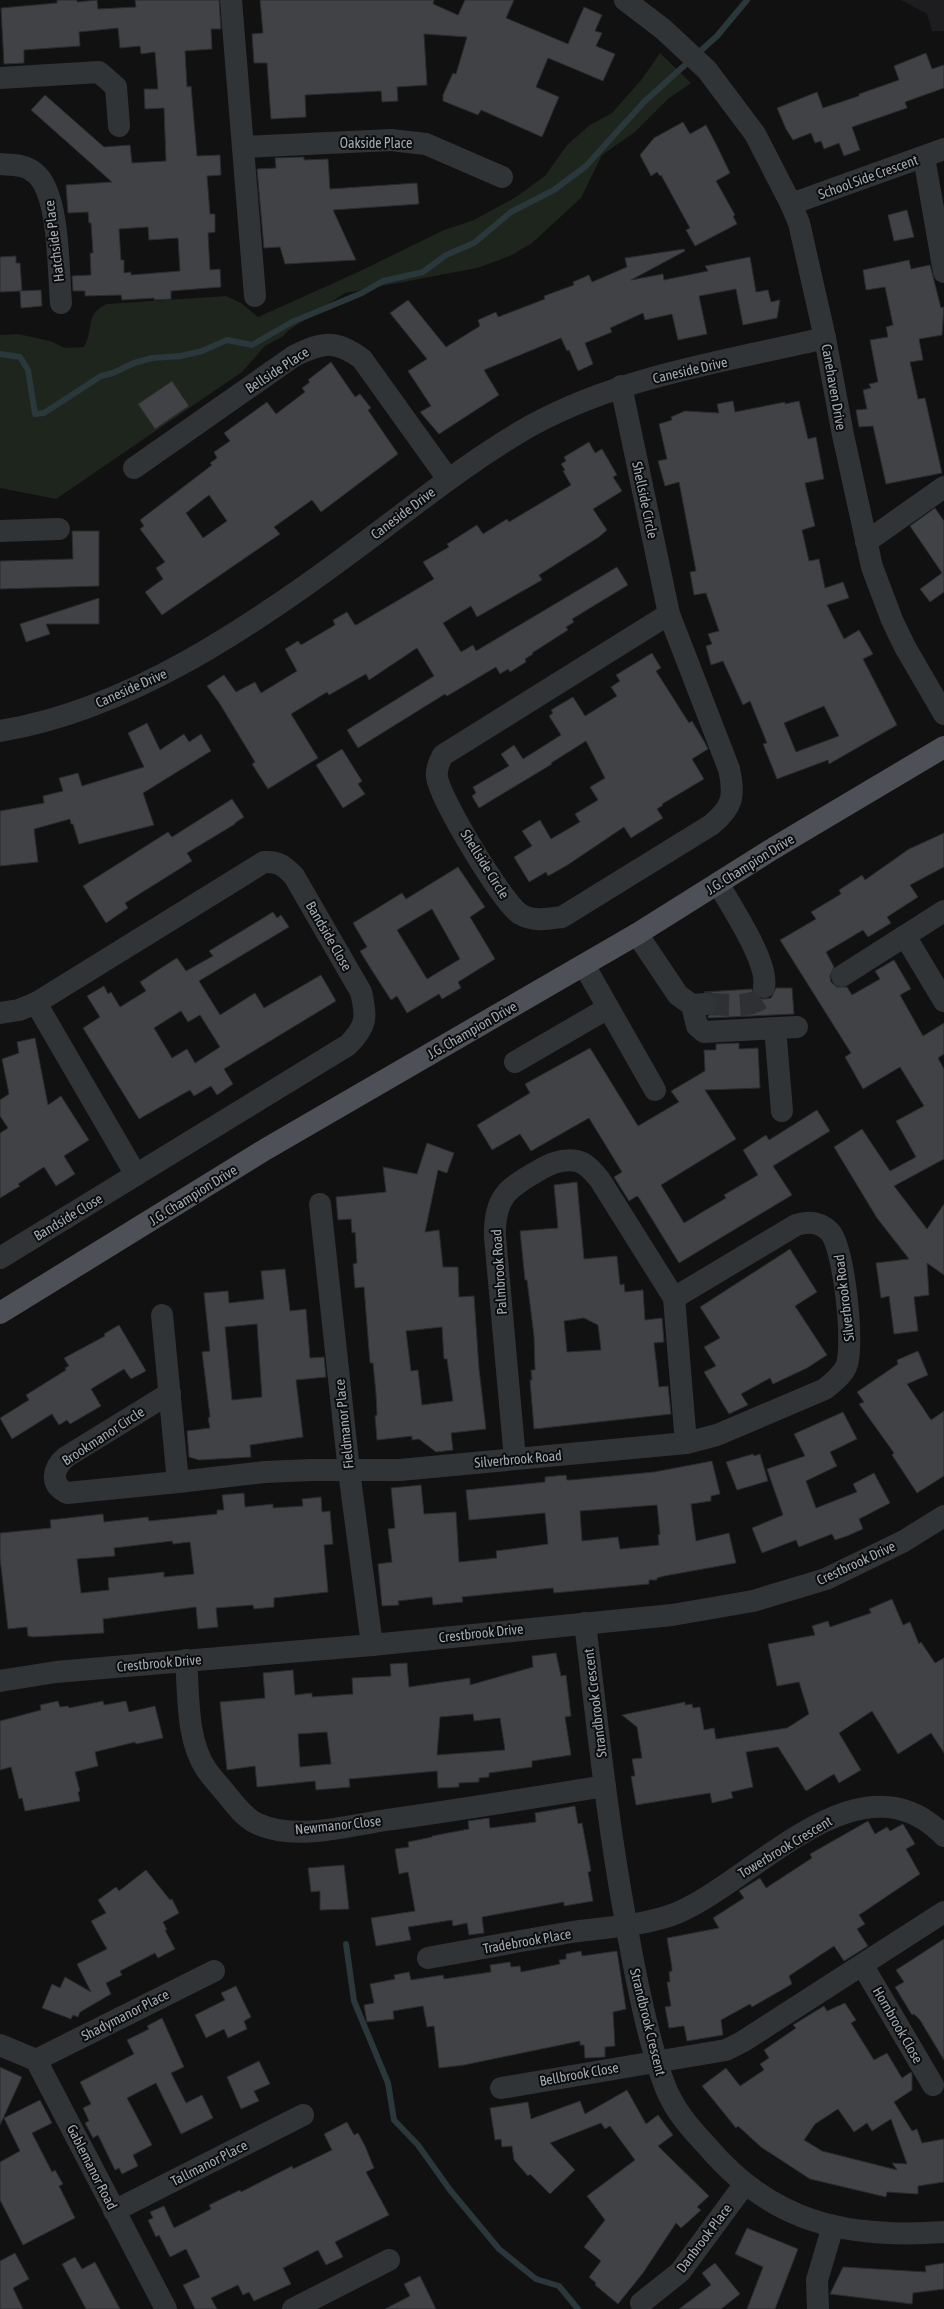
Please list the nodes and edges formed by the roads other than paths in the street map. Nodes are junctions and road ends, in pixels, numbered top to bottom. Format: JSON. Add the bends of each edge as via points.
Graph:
{"nodes":[{"id":1,"x":231,"y":0,"type":"edge"},
{"id":2,"x":625,"y":0,"type":"edge"},
{"id":3,"x":0,"y":78,"type":"edge"},
{"id":4,"x":119,"y":126,"type":"dead end"},
{"id":5,"x":243,"y":147,"type":"junction"},
{"id":6,"x":944,"y":149,"type":"edge"},
{"id":7,"x":924,"y":157,"type":"junction"},
{"id":8,"x":0,"y":164,"type":"edge"},
{"id":9,"x":502,"y":177,"type":"dead end"},
{"id":10,"x":791,"y":204,"type":"junction"},
{"id":11,"x":944,"y":272,"type":"edge"},
{"id":12,"x":255,"y":296,"type":"dead end"},
{"id":13,"x":61,"y":303,"type":"dead end"},
{"id":14,"x":825,"y":338,"type":"junction"},
{"id":15,"x":622,"y":386,"type":"junction"},
{"id":16,"x":134,"y":468,"type":"dead end"},
{"id":17,"x":448,"y":479,"type":"junction"},
{"id":18,"x":944,"y":487,"type":"edge"},
{"id":19,"x":59,"y":529,"type":"dead end"},
{"id":20,"x":0,"y":532,"type":"edge"},
{"id":21,"x":866,"y":542,"type":"junction"},
{"id":22,"x":669,"y":614,"type":"junction"},
{"id":23,"x":944,"y":714,"type":"edge"},
{"id":24,"x":0,"y":731,"type":"edge"},
{"id":25,"x":944,"y":748,"type":"edge"},
{"id":26,"x":718,"y":883,"type":"junction"},
{"id":27,"x":944,"y":911,"type":"edge"},
{"id":28,"x":637,"y":934,"type":"junction"},
{"id":29,"x":905,"y":936,"type":"junction"},
{"id":30,"x":584,"y":965,"type":"junction"},
{"id":31,"x":842,"y":976,"type":"dead end"},
{"id":32,"x":764,"y":987,"type":"tunnel mouth"},
{"id":33,"x":944,"y":1001,"type":"edge"},
{"id":34,"x":36,"y":1003,"type":"junction"},
{"id":35,"x":608,"y":1008,"type":"junction"},
{"id":36,"x":0,"y":1013,"type":"edge"},
{"id":37,"x":797,"y":1027,"type":"dead end"},
{"id":38,"x":775,"y":1028,"type":"junction"},
{"id":39,"x":515,"y":1062,"type":"dead end"},
{"id":40,"x":655,"y":1090,"type":"dead end"},
{"id":41,"x":782,"y":1111,"type":"dead end"},
{"id":42,"x":136,"y":1175,"type":"junction"},
{"id":43,"x":320,"y":1204,"type":"dead end"},
{"id":44,"x":0,"y":1258,"type":"edge"},
{"id":45,"x":674,"y":1298,"type":"junction"},
{"id":46,"x":0,"y":1313,"type":"edge"},
{"id":47,"x":162,"y":1315,"type":"dead end"},
{"id":48,"x":170,"y":1393,"type":"junction"},
{"id":49,"x":686,"y":1443,"type":"junction"},
{"id":50,"x":515,"y":1459,"type":"junction"},
{"id":51,"x":349,"y":1471,"type":"junction"},
{"id":52,"x":178,"y":1482,"type":"junction"},
{"id":53,"x":944,"y":1516,"type":"edge"},
{"id":54,"x":585,"y":1623,"type":"junction"},
{"id":55,"x":372,"y":1645,"type":"junction"},
{"id":56,"x":186,"y":1660,"type":"junction"},
{"id":57,"x":0,"y":1681,"type":"edge"},
{"id":58,"x":605,"y":1786,"type":"junction"},
{"id":59,"x":944,"y":1836,"type":"edge"},
{"id":60,"x":944,"y":1912,"type":"edge"},
{"id":61,"x":626,"y":1925,"type":"junction"},
{"id":62,"x":428,"y":1958,"type":"dead end"},
{"id":63,"x":863,"y":1966,"type":"junction"},
{"id":64,"x":214,"y":1971,"type":"dead end"},
{"id":65,"x":0,"y":2045,"type":"edge"},
{"id":66,"x":36,"y":2060,"type":"junction"},
{"id":67,"x":657,"y":2061,"type":"junction"},
{"id":68,"x":933,"y":2085,"type":"dead end"},
{"id":69,"x":501,"y":2088,"type":"dead end"},
{"id":70,"x":303,"y":2115,"type":"dead end"},
{"id":71,"x":744,"y":2185,"type":"junction"},
{"id":72,"x":114,"y":2211,"type":"junction"},
{"id":73,"x":833,"y":2226,"type":"junction"},
{"id":74,"x":944,"y":2232,"type":"edge"},
{"id":75,"x":389,"y":2260,"type":"dead end"},
{"id":76,"x":641,"y":2303,"type":"dead end"},
{"id":77,"x":166,"y":2309,"type":"edge"},
{"id":78,"x":293,"y":2309,"type":"edge"},
{"id":79,"x":818,"y":2309,"type":"edge"}],
"edges":[{"from":1,"to":5,"type":"street"},
{"from":2,"to":10,"type":"street","name":"Canehaven Drive","via":[[706,70],[755,134]]},
{"from":3,"to":4,"type":"street","via":[[99,72],[116,87]]},
{"from":5,"to":9,"type":"street","name":"Oakside Place","via":[[410,141],[426,144]]},
{"from":5,"to":12,"type":"street"},
{"from":6,"to":7,"type":"street","name":"School Side Crescent"},
{"from":7,"to":10,"type":"street","name":"School Side Crescent"},
{"from":7,"to":11,"type":"street"},
{"from":8,"to":13,"type":"street","name":"Hatchside Place","via":[[23,166],[35,173],[44,184],[53,204]]},
{"from":10,"to":14,"type":"street","name":"Canehaven Drive","via":[[799,223]]},
{"from":14,"to":15,"type":"street","name":"Caneside Drive"},
{"from":14,"to":21,"type":"street","name":"Canehaven Drive"},
{"from":15,"to":17,"type":"street","name":"Caneside Drive","via":[[570,405],[530,426]]},
{"from":15,"to":22,"type":"street","name":"Shellside Circle"},
{"from":16,"to":17,"type":"street","name":"Bellside Place","via":[[294,356],[317,345],[336,344],[362,359]]},
{"from":17,"to":24,"type":"street","name":"Caneside Drive","via":[[354,550],[236,633],[163,675],[78,711],[17,729]]},
{"from":18,"to":21,"type":"street"},
{"from":19,"to":20,"type":"street"},
{"from":21,"to":23,"type":"street","name":"Canehaven Drive","via":[[872,567],[892,620]]},
{"from":22,"to":22,"type":"street","name":"Shellside Circle","via":[[729,770],[733,788],[730,803],[723,815],[711,825],[562,917],[540,920],[521,914],[504,898],[446,801],[436,776],[438,764],[443,754]]},
{"from":25,"to":26,"type":"main road","name":"J.G. Champion Drive"},
{"from":26,"to":28,"type":"main road","name":"J.G. Champion Drive"},
{"from":26,"to":32,"type":"street","via":[[762,964]]},
{"from":27,"to":29,"type":"street"},
{"from":28,"to":30,"type":"main road","name":"J.G. Champion Drive"},
{"from":28,"to":38,"type":"street","via":[[678,995],[699,1004],[697,1026],[704,1032]]},
{"from":29,"to":31,"type":"street"},
{"from":29,"to":33,"type":"street"},
{"from":30,"to":35,"type":"street"},
{"from":30,"to":46,"type":"main road","name":"J.G. Champion Drive","via":[[266,1149]]},
{"from":34,"to":36,"type":"street","name":"Bandside Close","via":[[19,1010]]},
{"from":34,"to":42,"type":"street"},
{"from":34,"to":42,"type":"street","name":"Bandside Close","via":[[264,862],[282,864],[294,876],[361,992],[365,1010],[362,1032],[348,1045]]},
{"from":35,"to":39,"type":"street"},
{"from":35,"to":40,"type":"street"},
{"from":37,"to":38,"type":"street"},
{"from":38,"to":41,"type":"street"},
{"from":42,"to":44,"type":"street","name":"Bandside Close"},
{"from":43,"to":51,"type":"street","name":"Fieldmanor Place"},
{"from":45,"to":49,"type":"street"},
{"from":45,"to":49,"type":"street","name":"Silverbrook Road","via":[[782,1232],[807,1222],[821,1225],[831,1233],[838,1247],[850,1332],[846,1366],[839,1378],[825,1389],[717,1434]]},
{"from":45,"to":50,"type":"street","name":"Palmbrook Road","via":[[600,1180],[588,1166],[578,1161],[551,1163],[511,1186],[502,1200],[495,1225]]},
{"from":47,"to":48,"type":"street"},
{"from":48,"to":52,"type":"street"},
{"from":48,"to":52,"type":"street","name":"Brookmanor Circle","via":[[66,1457],[54,1472],[60,1489],[67,1493]]},
{"from":49,"to":50,"type":"street","name":"Silverbrook Road"},
{"from":50,"to":51,"type":"street","name":"Silverbrook Road","via":[[400,1470]]},
{"from":51,"to":52,"type":"street","name":"Brookmanor Circle","via":[[265,1472]]},
{"from":51,"to":55,"type":"street","name":"Fieldmanor Place"},
{"from":53,"to":54,"type":"street","name":"Crestbrook Drive","via":[[904,1541],[819,1582],[753,1601],[679,1614]]},
{"from":54,"to":55,"type":"street","name":"Crestbrook Drive"},
{"from":54,"to":58,"type":"street","name":"Strandbrook Crescent"},
{"from":55,"to":56,"type":"street","name":"Crestbrook Drive"},
{"from":56,"to":57,"type":"street","name":"Crestbrook Drive","via":[[56,1672]]},
{"from":56,"to":58,"type":"street","name":"Newmanor Close","via":[[192,1726],[198,1754],[206,1769],[243,1814],[257,1824],[275,1829],[315,1830]]},
{"from":58,"to":61,"type":"street","name":"Strandbrook Crescent"},
{"from":59,"to":61,"type":"street","name":"Towerbrook Crescent","via":[[934,1825],[913,1813],[893,1807],[867,1806],[834,1816],[677,1913]]},
{"from":60,"to":63,"type":"street"},
{"from":61,"to":62,"type":"street","name":"Tradebrook Place"},
{"from":61,"to":67,"type":"street","name":"Strandbrook Crescent","via":[[639,1998]]},
{"from":63,"to":67,"type":"street","via":[[726,2050]]},
{"from":63,"to":68,"type":"street","name":"Hornbrook Close"},
{"from":64,"to":66,"type":"street","name":"Shadymanor Place"},
{"from":65,"to":66,"type":"street"},
{"from":66,"to":72,"type":"street","name":"Gablemanor Road"},
{"from":67,"to":69,"type":"street","name":"Bellbrook Close"},
{"from":67,"to":71,"type":"street","name":"Strandbrook Crescent","via":[[666,2090],[682,2118],[725,2168]]},
{"from":70,"to":72,"type":"street","name":"Tallmanor Place"},
{"from":71,"to":73,"type":"street","name":"Strandbrook Crescent","via":[[772,2203],[813,2221]]},
{"from":71,"to":76,"type":"street","name":"Danbrook Place","via":[[680,2272]]},
{"from":72,"to":77,"type":"street","name":"Gablemanor Road"},
{"from":73,"to":74,"type":"street","name":"Strandbrook Crescent","via":[[862,2232]]},
{"from":73,"to":79,"type":"street","via":[[817,2280]]},
{"from":75,"to":78,"type":"street"}]}
